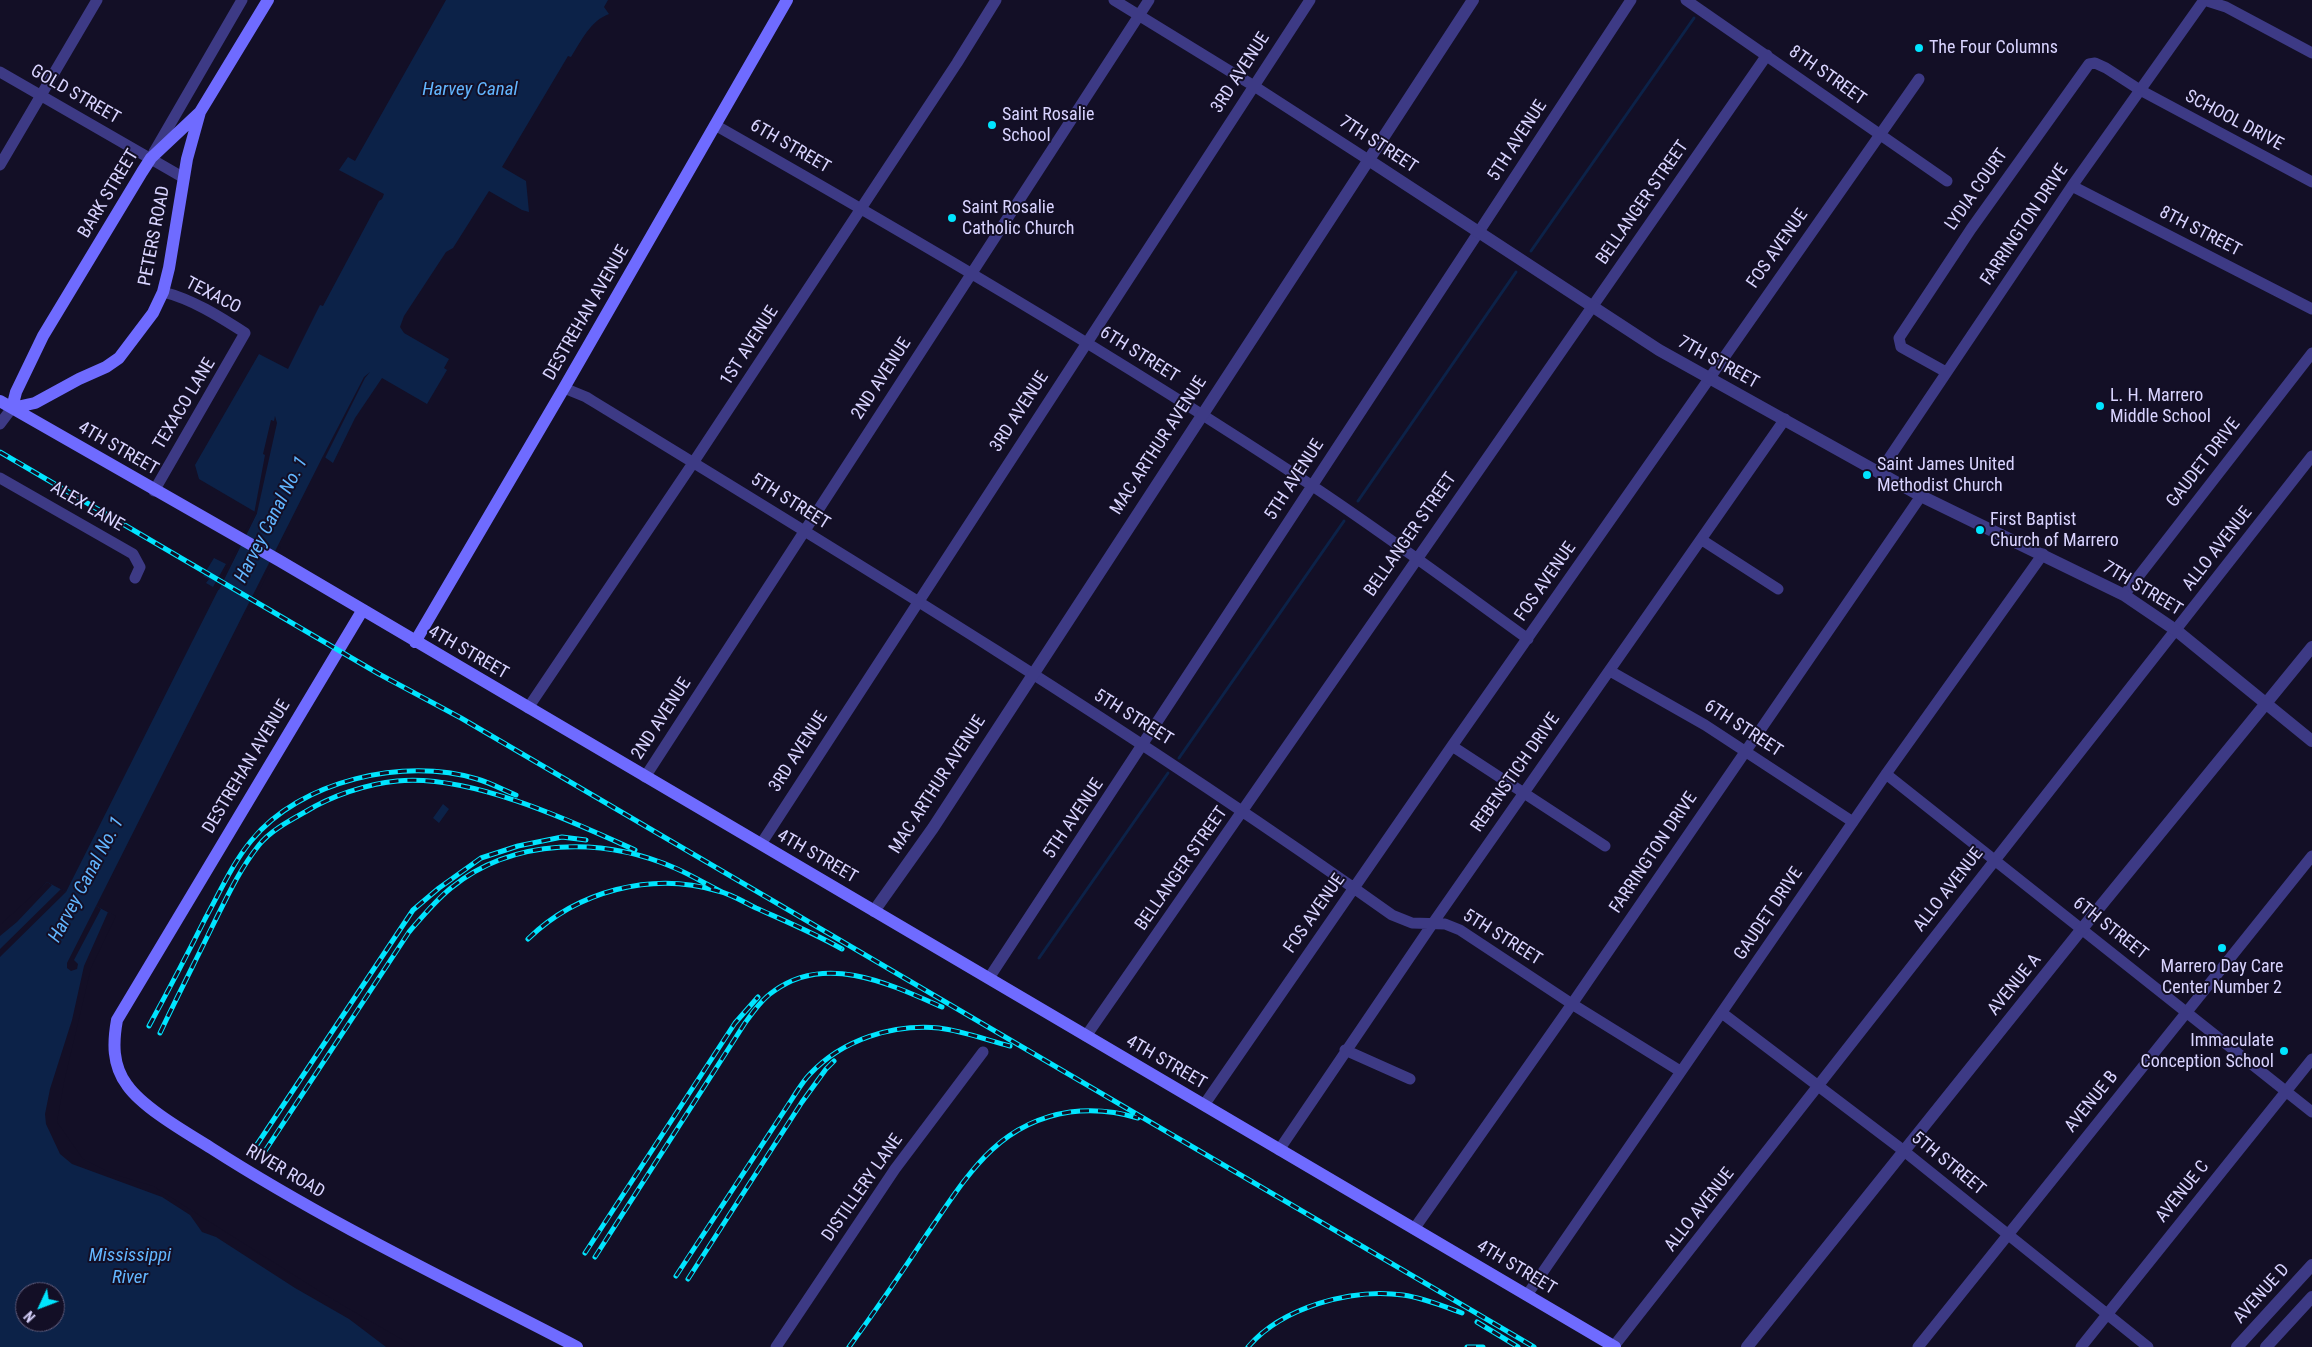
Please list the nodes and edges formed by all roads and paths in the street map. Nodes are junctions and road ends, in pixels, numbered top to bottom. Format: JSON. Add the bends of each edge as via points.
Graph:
{"nodes":[{"id":1,"x":97,"y":0,"type":"edge"},
{"id":2,"x":242,"y":0,"type":"edge"},
{"id":3,"x":268,"y":0,"type":"edge"},
{"id":4,"x":787,"y":0,"type":"edge"},
{"id":5,"x":996,"y":0,"type":"edge"},
{"id":6,"x":1114,"y":0,"type":"edge"},
{"id":7,"x":1149,"y":0,"type":"edge"},
{"id":8,"x":1310,"y":0,"type":"edge"},
{"id":9,"x":1473,"y":0,"type":"edge"},
{"id":10,"x":1631,"y":0,"type":"edge"},
{"id":11,"x":1686,"y":0,"type":"edge"},
{"id":12,"x":2204,"y":0,"type":"edge"},
{"id":13,"x":1139,"y":15,"type":"junction"},
{"id":14,"x":2312,"y":53,"type":"edge"},
{"id":15,"x":1767,"y":55,"type":"junction"},
{"id":16,"x":0,"y":72,"type":"edge"},
{"id":17,"x":1919,"y":79,"type":"dead end"},
{"id":18,"x":1254,"y":86,"type":"junction"},
{"id":19,"x":2140,"y":90,"type":"junction"},
{"id":20,"x":41,"y":95,"type":"junction"},
{"id":21,"x":200,"y":112,"type":"junction"},
{"id":22,"x":715,"y":125,"type":"junction"},
{"id":23,"x":1881,"y":135,"type":"junction"},
{"id":24,"x":151,"y":158,"type":"junction"},
{"id":25,"x":1367,"y":159,"type":"junction"},
{"id":26,"x":0,"y":165,"type":"edge"},
{"id":27,"x":184,"y":178,"type":"junction"},
{"id":28,"x":1947,"y":181,"type":"dead end"},
{"id":29,"x":2312,"y":182,"type":"edge"},
{"id":30,"x":2072,"y":186,"type":"junction"},
{"id":31,"x":861,"y":208,"type":"junction"},
{"id":32,"x":1479,"y":232,"type":"junction"},
{"id":33,"x":972,"y":272,"type":"junction"},
{"id":34,"x":163,"y":292,"type":"junction"},
{"id":35,"x":1593,"y":306,"type":"junction"},
{"id":36,"x":2312,"y":309,"type":"edge"},
{"id":37,"x":245,"y":333,"type":"joint"},
{"id":38,"x":1086,"y":342,"type":"junction"},
{"id":39,"x":2312,"y":353,"type":"edge"},
{"id":40,"x":2308,"y":366,"type":"edge"},
{"id":41,"x":1946,"y":372,"type":"junction"},
{"id":42,"x":1709,"y":378,"type":"junction"},
{"id":43,"x":564,"y":388,"type":"junction"},
{"id":44,"x":0,"y":401,"type":"edge"},
{"id":45,"x":12,"y":408,"type":"junction"},
{"id":46,"x":1201,"y":414,"type":"junction"},
{"id":47,"x":1785,"y":419,"type":"junction"},
{"id":48,"x":0,"y":424,"type":"edge"},
{"id":49,"x":2312,"y":456,"type":"edge"},
{"id":50,"x":693,"y":463,"type":"junction"},
{"id":51,"x":1879,"y":473,"type":"junction"},
{"id":52,"x":0,"y":478,"type":"edge"},
{"id":53,"x":1312,"y":486,"type":"junction"},
{"id":54,"x":154,"y":491,"type":"junction"},
{"id":55,"x":1921,"y":496,"type":"junction"},
{"id":56,"x":804,"y":531,"type":"junction"},
{"id":57,"x":1702,"y":540,"type":"junction"},
{"id":58,"x":2043,"y":554,"type":"junction"},
{"id":59,"x":1417,"y":557,"type":"junction"},
{"id":60,"x":135,"y":578,"type":"dead end"},
{"id":61,"x":1778,"y":589,"type":"dead end"},
{"id":62,"x":2124,"y":595,"type":"junction"},
{"id":63,"x":916,"y":602,"type":"junction"},
{"id":64,"x":362,"y":611,"type":"junction"},
{"id":65,"x":2177,"y":631,"type":"junction"},
{"id":66,"x":1528,"y":639,"type":"junction"},
{"id":67,"x":415,"y":642,"type":"junction"},
{"id":68,"x":2312,"y":647,"type":"edge"},
{"id":69,"x":1610,"y":671,"type":"junction"},
{"id":70,"x":1031,"y":674,"type":"junction"},
{"id":71,"x":2266,"y":704,"type":"junction"},
{"id":72,"x":528,"y":708,"type":"junction"},
{"id":73,"x":2312,"y":741,"type":"edge"},
{"id":74,"x":1144,"y":746,"type":"junction"},
{"id":75,"x":1452,"y":746,"type":"junction"},
{"id":76,"x":1745,"y":751,"type":"junction"},
{"id":77,"x":1886,"y":774,"type":"junction"},
{"id":78,"x":645,"y":777,"type":"junction"},
{"id":79,"x":1524,"y":793,"type":"junction"},
{"id":80,"x":1243,"y":812,"type":"junction"},
{"id":81,"x":1853,"y":822,"type":"junction"},
{"id":82,"x":760,"y":844,"type":"junction"},
{"id":83,"x":1605,"y":846,"type":"dead end"},
{"id":84,"x":2312,"y":856,"type":"edge"},
{"id":85,"x":1994,"y":860,"type":"junction"},
{"id":86,"x":1354,"y":888,"type":"junction"},
{"id":87,"x":874,"y":911,"type":"junction"},
{"id":88,"x":1433,"y":923,"type":"junction"},
{"id":89,"x":2081,"y":930,"type":"junction"},
{"id":90,"x":162,"y":942,"type":"joint"},
{"id":91,"x":989,"y":978,"type":"junction"},
{"id":92,"x":1572,"y":1004,"type":"junction"},
{"id":93,"x":2186,"y":1012,"type":"junction"},
{"id":94,"x":1722,"y":1013,"type":"junction"},
{"id":95,"x":1086,"y":1036,"type":"junction"},
{"id":96,"x":1345,"y":1050,"type":"junction"},
{"id":97,"x":983,"y":1052,"type":"dead end"},
{"id":98,"x":2312,"y":1059,"type":"edge"},
{"id":99,"x":1680,"y":1071,"type":"junction"},
{"id":100,"x":1410,"y":1079,"type":"dead end"},
{"id":101,"x":1820,"y":1086,"type":"junction"},
{"id":102,"x":2287,"y":1091,"type":"junction"},
{"id":103,"x":1204,"y":1105,"type":"junction"},
{"id":104,"x":2312,"y":1112,"type":"edge"},
{"id":105,"x":1279,"y":1150,"type":"junction"},
{"id":106,"x":1904,"y":1151,"type":"junction"},
{"id":107,"x":1414,"y":1228,"type":"junction"},
{"id":108,"x":2008,"y":1236,"type":"junction"},
{"id":109,"x":2312,"y":1265,"type":"edge"},
{"id":110,"x":1527,"y":1295,"type":"junction"},
{"id":111,"x":2312,"y":1297,"type":"edge"},
{"id":112,"x":2107,"y":1316,"type":"junction"},
{"id":113,"x":577,"y":1347,"type":"edge"},
{"id":114,"x":776,"y":1347,"type":"edge"},
{"id":115,"x":1615,"y":1347,"type":"edge"},
{"id":116,"x":1747,"y":1347,"type":"edge"},
{"id":117,"x":1918,"y":1347,"type":"edge"},
{"id":118,"x":2081,"y":1347,"type":"edge"},
{"id":119,"x":2148,"y":1347,"type":"edge"},
{"id":120,"x":2237,"y":1347,"type":"edge"},
{"id":121,"x":2266,"y":1347,"type":"edge"}],
"edges":[{"from":1,"to":20,"type":"street"},
{"from":2,"to":24,"type":"street","name":"BARK STREET"},
{"from":3,"to":21,"type":"main road","name":"PETERS ROAD"},
{"from":4,"to":22,"type":"main road","name":"DESTREHAN AVENUE"},
{"from":5,"to":31,"type":"street","name":"1ST AVENUE"},
{"from":6,"to":13,"type":"street","name":"7TH STREET"},
{"from":7,"to":13,"type":"street","name":"2ND AVENUE"},
{"from":8,"to":18,"type":"street","name":"3RD AVENUE"},
{"from":9,"to":25,"type":"street","name":"MAC ARTHUR AVENUE"},
{"from":10,"to":32,"type":"street","name":"5TH AVENUE"},
{"from":11,"to":15,"type":"street","name":"8TH STREET"},
{"from":12,"to":14,"type":"street"},
{"from":12,"to":19,"type":"street","name":"FARRINGTON DRIVE"},
{"from":13,"to":18,"type":"street","name":"7TH STREET"},
{"from":13,"to":33,"type":"street","name":"2ND AVENUE"},
{"from":15,"to":23,"type":"street","name":"8TH STREET"},
{"from":15,"to":35,"type":"street","name":"BELLANGER STREET"},
{"from":16,"to":20,"type":"street","name":"GOLD STREET"},
{"from":17,"to":23,"type":"street","name":"FOS AVENUE"},
{"from":18,"to":25,"type":"street","name":"7TH STREET"},
{"from":18,"to":38,"type":"street","name":"3RD AVENUE"},
{"from":19,"to":29,"type":"street","name":"SCHOOL DRIVE"},
{"from":19,"to":30,"type":"street","name":"FARRINGTON DRIVE"},
{"from":19,"to":41,"type":"street","name":"LYDIA COURT","via":[[2106,68],[2089,64],[1971,229],[1900,338],[1901,347],[1908,353]]},
{"from":20,"to":24,"type":"street","name":"GOLD STREET"},
{"from":20,"to":26,"type":"street"},
{"from":21,"to":24,"type":"main road","name":"PETERS ROAD"},
{"from":21,"to":27,"type":"main road","name":"PETERS ROAD"},
{"from":22,"to":31,"type":"street","name":"6TH STREET"},
{"from":22,"to":43,"type":"main road","name":"DESTREHAN AVENUE"},
{"from":23,"to":28,"type":"street","name":"8TH STREET"},
{"from":23,"to":42,"type":"street","name":"FOS AVENUE"},
{"from":24,"to":27,"type":"street","name":"GOLD STREET"},
{"from":24,"to":45,"type":"main road","name":"BARK STREET","via":[[43,336],[16,392]]},
{"from":25,"to":32,"type":"street","name":"7TH STREET"},
{"from":25,"to":46,"type":"street","name":"MAC ARTHUR AVENUE"},
{"from":27,"to":34,"type":"main road","name":"PETERS ROAD"},
{"from":30,"to":36,"type":"street","name":"8TH STREET"},
{"from":30,"to":41,"type":"street","name":"FARRINGTON DRIVE"},
{"from":31,"to":33,"type":"street","name":"6TH STREET"},
{"from":31,"to":50,"type":"street","name":"1ST AVENUE"},
{"from":32,"to":35,"type":"street","name":"7TH STREET"},
{"from":32,"to":53,"type":"street","name":"5TH AVENUE"},
{"from":33,"to":38,"type":"street","name":"6TH STREET"},
{"from":33,"to":56,"type":"street","name":"2ND AVENUE"},
{"from":34,"to":37,"type":"street","name":"TEXACO","via":[[177,295]]},
{"from":34,"to":45,"type":"main road","name":"PETERS ROAD","via":[[153,313],[119,358],[35,403]]},
{"from":35,"to":42,"type":"street","name":"7TH STREET","via":[[1659,350]]},
{"from":35,"to":59,"type":"street","name":"BELLANGER STREET"},
{"from":37,"to":54,"type":"street","name":"TEXACO LANE"},
{"from":38,"to":46,"type":"street","name":"6TH STREET"},
{"from":38,"to":63,"type":"street","name":"3RD AVENUE"},
{"from":39,"to":40,"type":"street","name":"GAUDET DRIVE"},
{"from":40,"to":62,"type":"street","name":"GAUDET DRIVE"},
{"from":41,"to":51,"type":"street","name":"FARRINGTON DRIVE"},
{"from":42,"to":47,"type":"street","name":"7TH STREET"},
{"from":42,"to":66,"type":"street","name":"FOS AVENUE"},
{"from":43,"to":50,"type":"street","name":"5TH STREET"},
{"from":43,"to":67,"type":"main road","name":"DESTREHAN AVENUE"},
{"from":44,"to":45,"type":"main road","name":"4TH STREET"},
{"from":45,"to":48,"type":"street"},
{"from":45,"to":54,"type":"main road","name":"4TH STREET"},
{"from":46,"to":53,"type":"street","name":"6TH STREET"},
{"from":46,"to":70,"type":"street","name":"MAC ARTHUR AVENUE"},
{"from":47,"to":51,"type":"street","name":"7TH STREET"},
{"from":47,"to":57,"type":"street","name":"REBENSTICH DRIVE"},
{"from":49,"to":65,"type":"street","name":"ALLO AVENUE"},
{"from":50,"to":56,"type":"street","name":"5TH STREET"},
{"from":50,"to":72,"type":"street","name":"1ST AVENUE"},
{"from":51,"to":55,"type":"street","name":"7TH STREET"},
{"from":52,"to":60,"type":"street","name":"ALEX LANE","via":[[133,554],[140,567]]},
{"from":53,"to":59,"type":"street","name":"6TH STREET"},
{"from":53,"to":74,"type":"street","name":"5TH AVENUE"},
{"from":54,"to":64,"type":"main road","name":"4TH STREET"},
{"from":55,"to":58,"type":"street","name":"7TH STREET"},
{"from":55,"to":76,"type":"street","name":"FARRINGTON DRIVE"},
{"from":56,"to":63,"type":"street","name":"5TH STREET"},
{"from":56,"to":78,"type":"street","name":"2ND AVENUE"},
{"from":57,"to":61,"type":"street"},
{"from":57,"to":69,"type":"street","name":"REBENSTICH DRIVE"},
{"from":58,"to":62,"type":"street","name":"7TH STREET"},
{"from":58,"to":77,"type":"street","name":"GAUDET DRIVE"},
{"from":59,"to":66,"type":"street","name":"6TH STREET"},
{"from":59,"to":80,"type":"street","name":"BELLANGER STREET"},
{"from":62,"to":65,"type":"street","name":"7TH STREET"},
{"from":63,"to":70,"type":"street","name":"5TH STREET"},
{"from":63,"to":82,"type":"street","name":"3RD AVENUE"},
{"from":64,"to":67,"type":"main road","name":"4TH STREET"},
{"from":64,"to":90,"type":"main road","name":"DESTREHAN AVENUE"},
{"from":65,"to":71,"type":"street","name":"7TH STREET"},
{"from":65,"to":85,"type":"street","name":"ALLO AVENUE"},
{"from":66,"to":75,"type":"street","name":"FOS AVENUE"},
{"from":67,"to":72,"type":"main road","name":"4TH STREET"},
{"from":68,"to":71,"type":"street","name":"AVENUE A"},
{"from":69,"to":76,"type":"street","name":"6TH STREET"},
{"from":69,"to":79,"type":"street","name":"REBENSTICH DRIVE"},
{"from":70,"to":74,"type":"street","name":"5TH STREET"},
{"from":70,"to":87,"type":"street","name":"MAC ARTHUR AVENUE","via":[[933,828]]},
{"from":71,"to":73,"type":"street","name":"7TH STREET"},
{"from":71,"to":89,"type":"street","name":"AVENUE A"},
{"from":72,"to":78,"type":"main road","name":"4TH STREET"},
{"from":74,"to":80,"type":"street","name":"5TH STREET"},
{"from":74,"to":91,"type":"street","name":"5TH AVENUE"},
{"from":75,"to":79,"type":"street"},
{"from":75,"to":86,"type":"street","name":"FOS AVENUE"},
{"from":76,"to":81,"type":"street","name":"6TH STREET"},
{"from":76,"to":92,"type":"street","name":"FARRINGTON DRIVE"},
{"from":77,"to":81,"type":"street","name":"GAUDET DRIVE"},
{"from":77,"to":85,"type":"street","name":"6TH STREET"},
{"from":78,"to":82,"type":"main road","name":"4TH STREET"},
{"from":79,"to":83,"type":"street"},
{"from":79,"to":88,"type":"street","name":"REBENSTICH DRIVE"},
{"from":80,"to":86,"type":"street","name":"5TH STREET"},
{"from":80,"to":95,"type":"street","name":"BELLANGER STREET"},
{"from":81,"to":94,"type":"street","name":"GAUDET DRIVE"},
{"from":82,"to":87,"type":"main road","name":"4TH STREET"},
{"from":84,"to":93,"type":"street","name":"AVENUE B"},
{"from":85,"to":89,"type":"street","name":"6TH STREET"},
{"from":85,"to":101,"type":"street","name":"ALLO AVENUE"},
{"from":86,"to":88,"type":"street","name":"5TH STREET","via":[[1392,915],[1412,923]]},
{"from":86,"to":103,"type":"street","name":"FOS AVENUE"},
{"from":87,"to":91,"type":"main road","name":"4TH STREET"},
{"from":88,"to":92,"type":"street","name":"5TH STREET","via":[[1460,930]]},
{"from":88,"to":96,"type":"street","name":"REBENSTICH DRIVE"},
{"from":89,"to":93,"type":"street","name":"6TH STREET"},
{"from":89,"to":106,"type":"street","name":"AVENUE A"},
{"from":90,"to":113,"type":"main road","name":"RIVER ROAD","via":[[116,1020],[113,1041],[116,1064],[126,1085],[182,1130],[271,1186]]},
{"from":91,"to":95,"type":"main road","name":"4TH STREET"},
{"from":92,"to":99,"type":"street","name":"5TH STREET"},
{"from":92,"to":107,"type":"street","name":"FARRINGTON DRIVE"},
{"from":93,"to":102,"type":"street","name":"6TH STREET"},
{"from":93,"to":108,"type":"street","name":"AVENUE B"},
{"from":94,"to":99,"type":"street","name":"GAUDET DRIVE"},
{"from":94,"to":101,"type":"street","name":"5TH STREET"},
{"from":95,"to":103,"type":"main road","name":"4TH STREET"},
{"from":96,"to":100,"type":"street"},
{"from":96,"to":105,"type":"street","name":"REBENSTICH DRIVE"},
{"from":97,"to":114,"type":"street","name":"DISTILLERY LANE","via":[[895,1169]]},
{"from":98,"to":102,"type":"street","name":"AVENUE C"},
{"from":99,"to":110,"type":"street","name":"GAUDET DRIVE"},
{"from":101,"to":106,"type":"street","name":"5TH STREET"},
{"from":101,"to":115,"type":"street","name":"ALLO AVENUE"},
{"from":102,"to":104,"type":"street","name":"6TH STREET"},
{"from":102,"to":112,"type":"street","name":"AVENUE C"},
{"from":103,"to":105,"type":"main road","name":"4TH STREET"},
{"from":105,"to":107,"type":"main road","name":"4TH STREET"},
{"from":106,"to":108,"type":"street","name":"5TH STREET"},
{"from":106,"to":116,"type":"street","name":"AVENUE A"},
{"from":107,"to":110,"type":"main road","name":"4TH STREET"},
{"from":108,"to":112,"type":"street","name":"5TH STREET"},
{"from":108,"to":117,"type":"street","name":"AVENUE B"},
{"from":109,"to":120,"type":"street","name":"AVENUE D"},
{"from":110,"to":115,"type":"main road","name":"4TH STREET"},
{"from":111,"to":121,"type":"street"},
{"from":112,"to":118,"type":"street","name":"AVENUE C"},
{"from":112,"to":119,"type":"street","name":"5TH STREET"}]}
